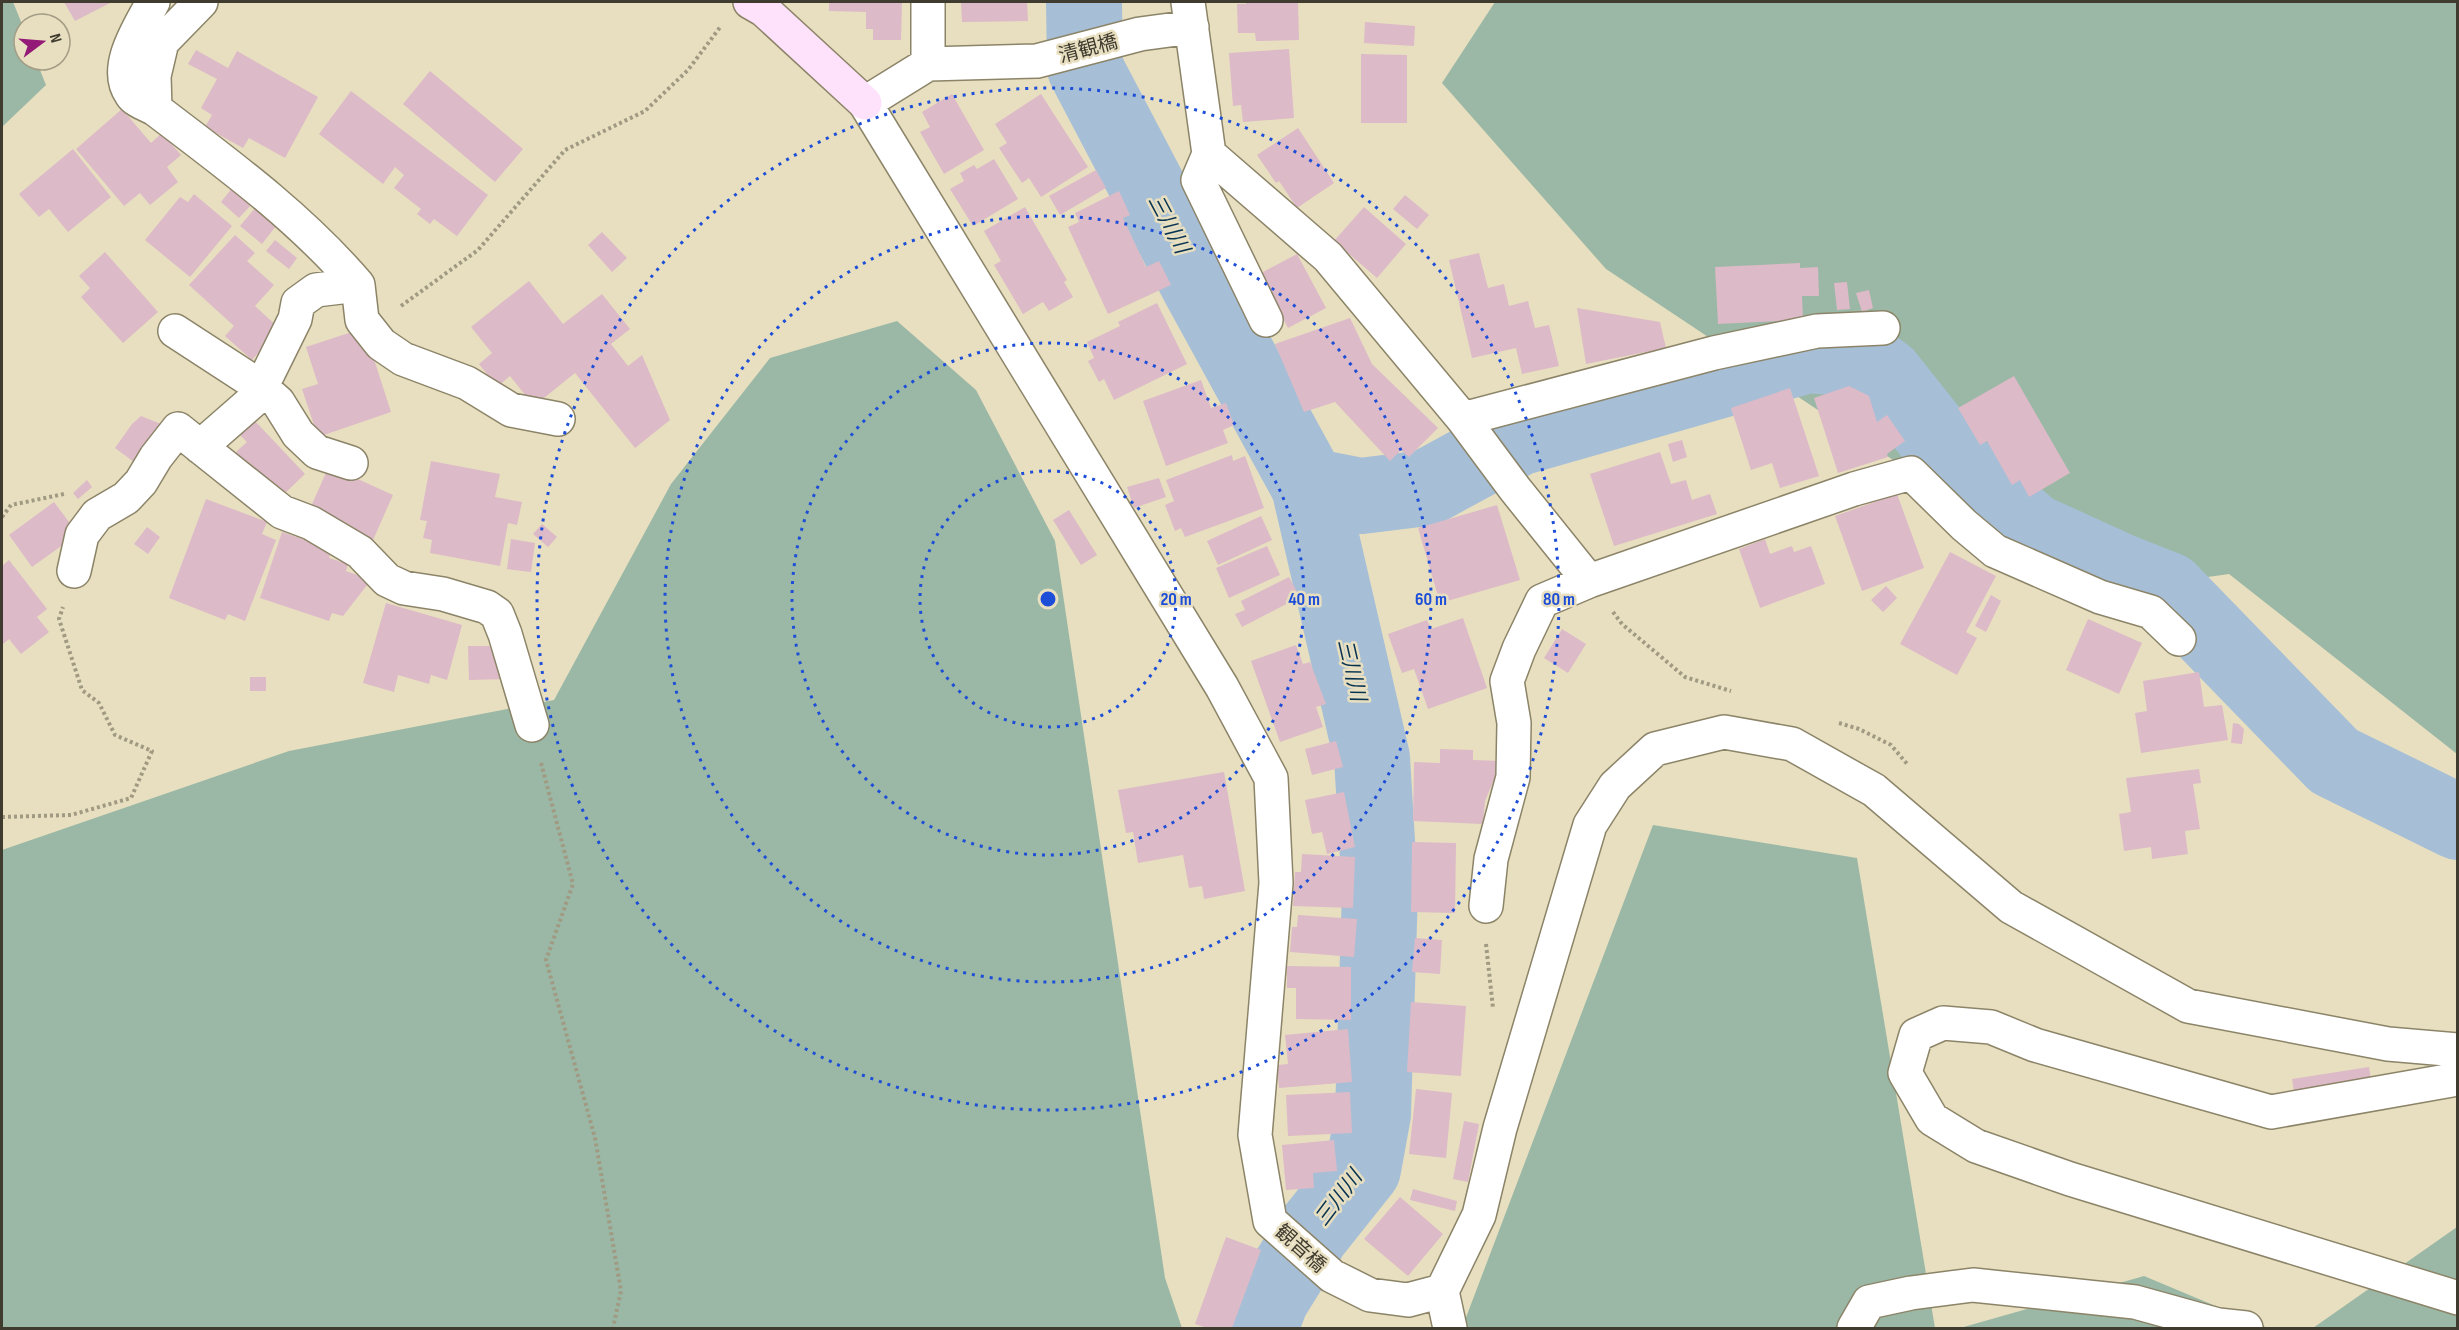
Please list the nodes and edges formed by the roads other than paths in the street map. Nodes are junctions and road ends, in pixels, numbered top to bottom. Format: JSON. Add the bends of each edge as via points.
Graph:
{"nodes":[{"id":1,"x":153,"y":2,"type":"edge"},
{"id":2,"x":201,"y":2,"type":"edge"},
{"id":3,"x":928,"y":2,"type":"edge"},
{"id":4,"x":738,"y":10,"type":"edge"},
{"id":5,"x":1190,"y":14,"type":"edge"},
{"id":6,"x":928,"y":64,"type":"junction"},
{"id":7,"x":865,"y":103,"type":"junction"},
{"id":8,"x":155,"y":109,"type":"junction"},
{"id":9,"x":1209,"y":154,"type":"junction"},
{"id":10,"x":358,"y":285,"type":"junction"},
{"id":11,"x":1266,"y":320,"type":"dead end"},
{"id":12,"x":1883,"y":328,"type":"dead end"},
{"id":13,"x":175,"y":332,"type":"dead end"},
{"id":14,"x":261,"y":387,"type":"junction"},
{"id":15,"x":558,"y":420,"type":"dead end"},
{"id":16,"x":1468,"y":425,"type":"junction"},
{"id":17,"x":200,"y":447,"type":"junction"},
{"id":18,"x":351,"y":463,"type":"dead end"},
{"id":19,"x":74,"y":572,"type":"road end"},
{"id":20,"x":1589,"y":581,"type":"junction"},
{"id":21,"x":2179,"y":639,"type":"dead end"},
{"id":22,"x":531,"y":725,"type":"road end"},
{"id":23,"x":1486,"y":906,"type":"dead end"},
{"id":24,"x":2457,"y":1050,"type":"edge"},
{"id":25,"x":2457,"y":1079,"type":"edge"},
{"id":26,"x":1442,"y":1291,"type":"junction"},
{"id":27,"x":2457,"y":1298,"type":"edge"},
{"id":28,"x":1450,"y":1329,"type":"edge"},
{"id":29,"x":1854,"y":1329,"type":"edge"},
{"id":30,"x":2246,"y":1329,"type":"edge"}],
"edges":[{"from":1,"to":8,"type":"street","via":[[123,74],[131,96]]},
{"from":2,"to":8,"type":"street","via":[[162,42],[154,76]]},
{"from":3,"to":6,"type":"street"},
{"from":4,"to":7,"type":"street","via":[[764,10]]},
{"from":5,"to":6,"type":"street","name":"清観橋","via":[[1140,34],[1037,61]]},
{"from":5,"to":9,"type":"street"},
{"from":6,"to":7,"type":"street"},
{"from":7,"to":26,"type":"street","name":"観音橋","via":[[1222,687],[1271,778],[1275,883],[1255,1135],[1270,1221],[1332,1276],[1370,1295],[1408,1300]]},
{"from":8,"to":10,"type":"street","via":[[255,184]]},
{"from":9,"to":11,"type":"street","via":[[1198,180]]},
{"from":9,"to":16,"type":"street","via":[[1328,256]]},
{"from":10,"to":14,"type":"street","via":[[316,290],[298,303],[296,319]]},
{"from":10,"to":15,"type":"street","via":[[362,320],[381,344],[403,359],[467,383],[511,410]]},
{"from":12,"to":16,"type":"street","via":[[1817,331],[1714,353]]},
{"from":13,"to":14,"type":"street"},
{"from":14,"to":17,"type":"street","via":[[256,398]]},
{"from":14,"to":18,"type":"street","via":[[278,402],[298,434],[317,452]]},
{"from":16,"to":20,"type":"street"},
{"from":17,"to":19,"type":"street","via":[[178,429],[141,482],[126,498],[97,515],[82,535]]},
{"from":17,"to":22,"type":"street","via":[[282,512],[360,552],[387,580],[404,588],[487,607],[497,614]]},
{"from":20,"to":21,"type":"street","via":[[1911,472],[1995,551],[2100,597],[2151,612]]},
{"from":20,"to":23,"type":"street","via":[[1542,601],[1508,681],[1514,723],[1513,777],[1495,842]]},
{"from":24,"to":26,"type":"street","via":[[2388,1044],[2188,1006],[2011,907],[1874,790],[1792,744],[1724,732],[1655,749],[1615,786],[1590,825],[1500,1128],[1479,1215]]},
{"from":25,"to":27,"type":"street","via":[[2271,1112],[2035,1045],[1991,1027],[1942,1023],[1916,1035],[1905,1073],[1932,1119],[1976,1146],[2070,1179]]},
{"from":26,"to":28,"type":"street"},
{"from":29,"to":30,"type":"street","via":[[1869,1302],[1973,1285],[2135,1302]]}]}
